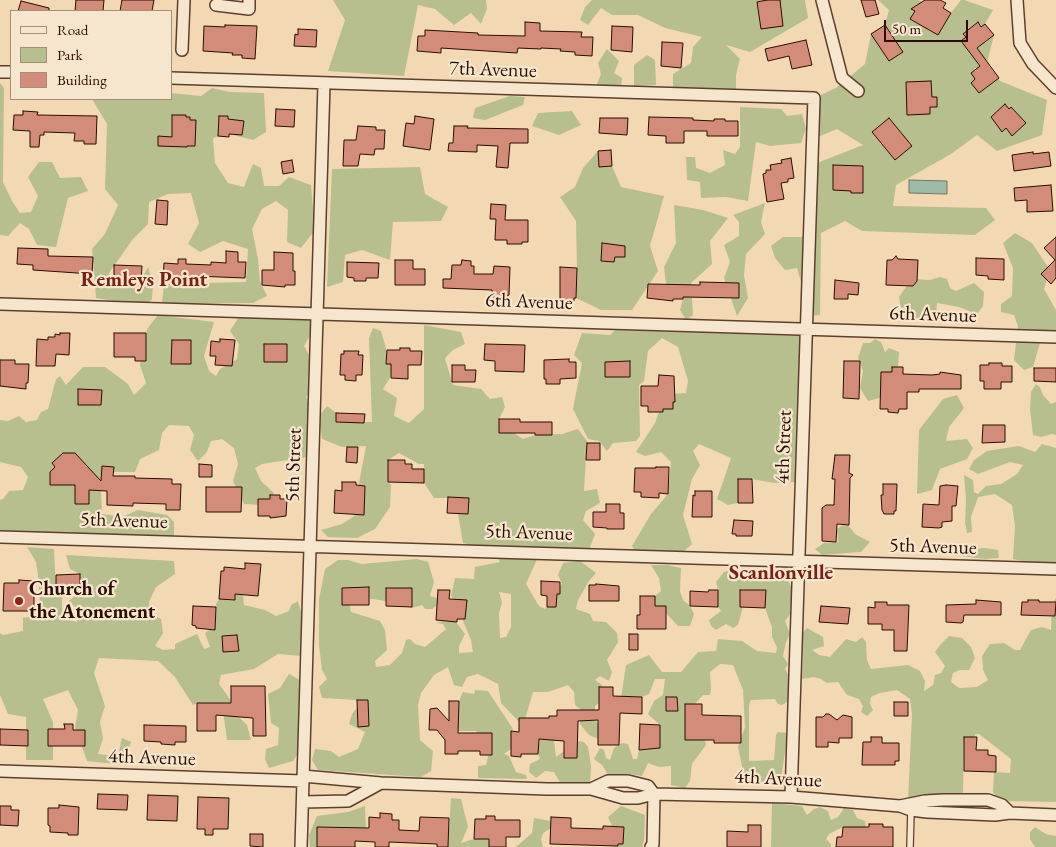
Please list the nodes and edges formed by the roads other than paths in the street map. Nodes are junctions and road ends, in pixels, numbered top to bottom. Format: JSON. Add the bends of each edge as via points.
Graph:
{"nodes":[{"id":1,"x":184,"y":0,"type":"edge"},
{"id":2,"x":249,"y":0,"type":"edge"},
{"id":3,"x":822,"y":0,"type":"edge"},
{"id":4,"x":1017,"y":0,"type":"edge"},
{"id":5,"x":216,"y":5,"type":"dead end"},
{"id":6,"x":182,"y":50,"type":"dead end"},
{"id":7,"x":172,"y":78,"type":"edge"},
{"id":8,"x":324,"y":84,"type":"junction"},
{"id":9,"x":1056,"y":88,"type":"edge"},
{"id":10,"x":858,"y":91,"type":"dead end"},
{"id":11,"x":814,"y":98,"type":"joint"},
{"id":12,"x":0,"y":304,"type":"edge"},
{"id":13,"x":318,"y":314,"type":"junction"},
{"id":14,"x":807,"y":330,"type":"junction"},
{"id":15,"x":1056,"y":337,"type":"edge"},
{"id":16,"x":0,"y":537,"type":"edge"},
{"id":17,"x":311,"y":546,"type":"junction"},
{"id":18,"x":800,"y":560,"type":"junction"},
{"id":19,"x":1056,"y":569,"type":"edge"},
{"id":20,"x":0,"y":771,"type":"edge"},
{"id":21,"x":303,"y":779,"type":"junction"},
{"id":22,"x":380,"y":783,"type":"junction"},
{"id":23,"x":591,"y":789,"type":"junction"},
{"id":24,"x":654,"y":794,"type":"junction"},
{"id":25,"x":791,"y":797,"type":"junction"},
{"id":26,"x":971,"y":800,"type":"junction"},
{"id":27,"x":303,"y":802,"type":"junction"},
{"id":28,"x":900,"y":806,"type":"junction"},
{"id":29,"x":911,"y":810,"type":"junction"},
{"id":30,"x":970,"y":813,"type":"junction"},
{"id":31,"x":1010,"y":813,"type":"junction"},
{"id":32,"x":1056,"y":815,"type":"edge"},
{"id":33,"x":301,"y":847,"type":"edge"},
{"id":34,"x":651,"y":847,"type":"edge"},
{"id":35,"x":910,"y":847,"type":"edge"}],
"edges":[{"from":1,"to":6,"type":"street"},
{"from":2,"to":5,"type":"street","via":[[249,9]]},
{"from":3,"to":10,"type":"street","via":[[842,78]]},
{"from":4,"to":9,"type":"street","via":[[1020,42],[1033,64]]},
{"from":7,"to":8,"type":"street","name":"7th Avenue"},
{"from":8,"to":11,"type":"street","name":"7th Avenue"},
{"from":8,"to":13,"type":"street","name":"5th Street"},
{"from":11,"to":14,"type":"street","name":"4th Street"},
{"from":12,"to":13,"type":"street","name":"6th Avenue"},
{"from":13,"to":14,"type":"street","name":"6th Avenue"},
{"from":13,"to":17,"type":"street","name":"5th Street"},
{"from":14,"to":15,"type":"street","name":"6th Avenue"},
{"from":14,"to":18,"type":"street","name":"4th Street"},
{"from":16,"to":17,"type":"street","name":"5th Avenue"},
{"from":17,"to":18,"type":"street","name":"5th Avenue"},
{"from":17,"to":21,"type":"street","name":"5th Street"},
{"from":18,"to":19,"type":"street","name":"5th Avenue"},
{"from":18,"to":25,"type":"street","name":"4th Street"},
{"from":20,"to":21,"type":"street","name":"4th Avenue"},
{"from":21,"to":22,"type":"street","name":"4th Avenue"},
{"from":21,"to":27,"type":"street","name":"5th Street"},
{"from":22,"to":23,"type":"street","name":"4th Avenue"},
{"from":22,"to":27,"type":"street","via":[[348,801]]},
{"from":23,"to":24,"type":"street","name":"4th Avenue","via":[[623,798]]},
{"from":23,"to":24,"type":"street","name":"4th Avenue","via":[[608,781],[628,781],[648,786]]},
{"from":24,"to":25,"type":"street","name":"4th Avenue"},
{"from":24,"to":34,"type":"street"},
{"from":25,"to":28,"type":"street","name":"4th Avenue"},
{"from":26,"to":28,"type":"street","name":"4th Avenue","via":[[925,801]]},
{"from":26,"to":30,"type":"street"},
{"from":26,"to":31,"type":"street","name":"4th Avenue","via":[[993,801]]},
{"from":27,"to":33,"type":"street","name":"5th Street"},
{"from":28,"to":29,"type":"street","name":"4th Avenue"},
{"from":29,"to":30,"type":"street","name":"4th Avenue"},
{"from":29,"to":35,"type":"lane"},
{"from":30,"to":31,"type":"street","name":"4th Avenue"},
{"from":31,"to":32,"type":"street","name":"4th Avenue"}]}
